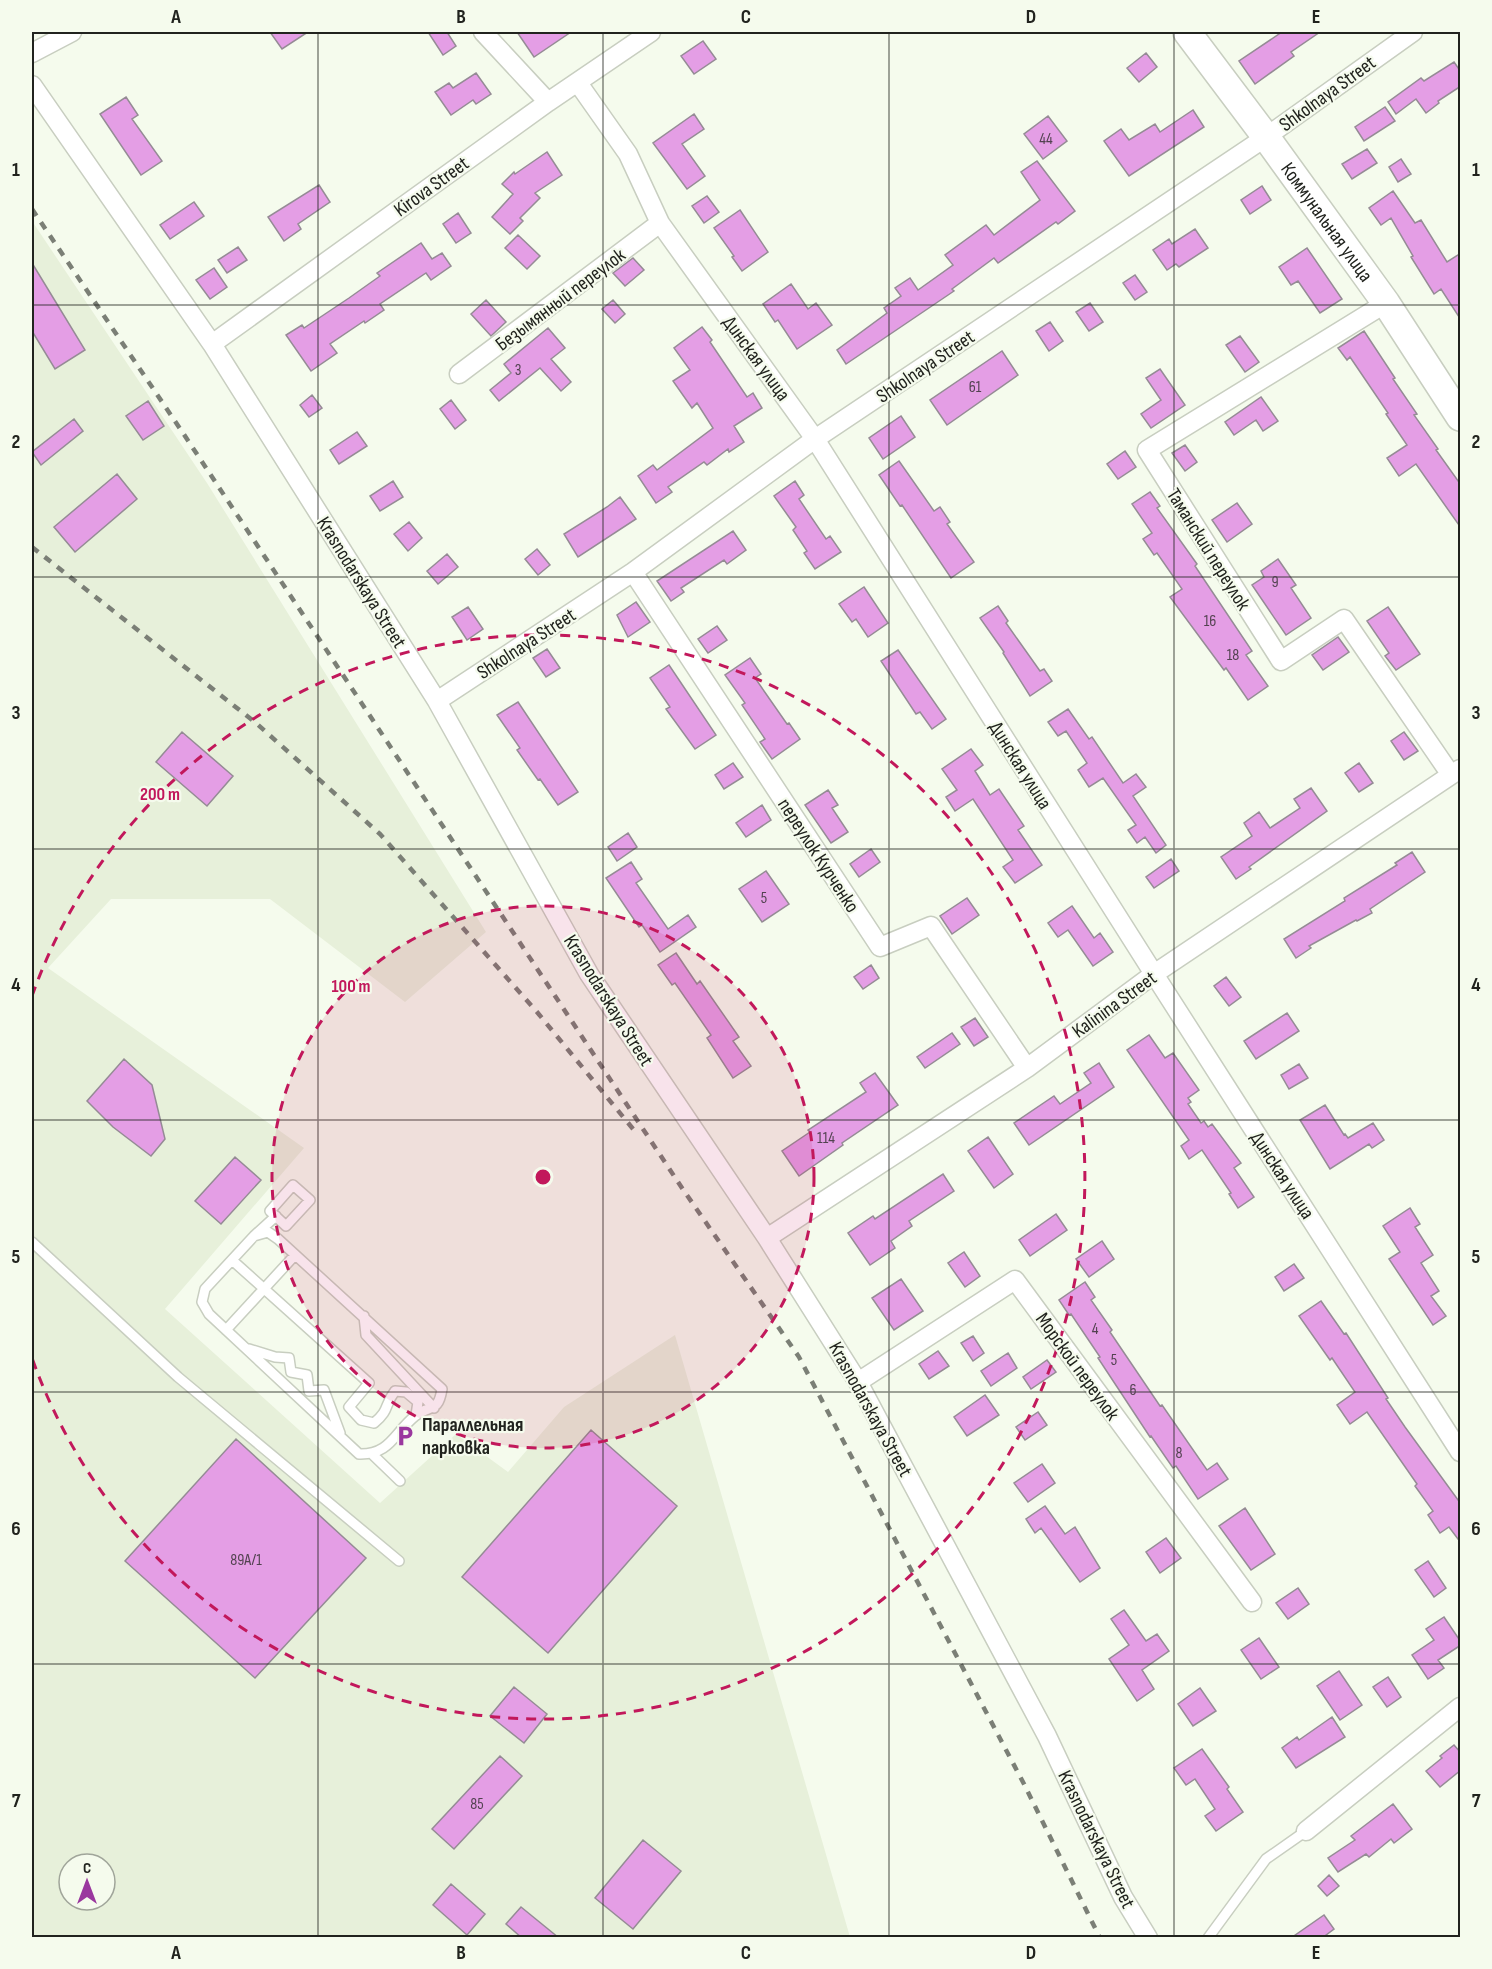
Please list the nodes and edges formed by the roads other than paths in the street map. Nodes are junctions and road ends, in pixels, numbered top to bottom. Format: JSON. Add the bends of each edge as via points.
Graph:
{"nodes":[{"id":1,"x":72,"y":32,"type":"edge"},
{"id":2,"x":483,"y":32,"type":"edge"},
{"id":3,"x":651,"y":32,"type":"edge"},
{"id":4,"x":1187,"y":32,"type":"edge"},
{"id":5,"x":1413,"y":32,"type":"edge"},
{"id":6,"x":32,"y":53,"type":"edge"},
{"id":7,"x":578,"y":82,"type":"junction"},
{"id":8,"x":32,"y":85,"type":"edge"},
{"id":9,"x":548,"y":102,"type":"junction"},
{"id":10,"x":1266,"y":137,"type":"junction"},
{"id":11,"x":660,"y":223,"type":"junction"},
{"id":12,"x":1386,"y":303,"type":"junction"},
{"id":13,"x":212,"y":344,"type":"junction"},
{"id":14,"x":459,"y":374,"type":"dead end"},
{"id":15,"x":1461,"y":417,"type":"edge"},
{"id":16,"x":815,"y":439,"type":"junction"},
{"id":17,"x":633,"y":572,"type":"junction"},
{"id":18,"x":437,"y":701,"type":"junction"},
{"id":19,"x":1456,"y":772,"type":"edge"},
{"id":20,"x":1154,"y":974,"type":"junction"},
{"id":21,"x":1027,"y":1068,"type":"junction"},
{"id":22,"x":254,"y":1236,"type":"junction"},
{"id":23,"x":767,"y":1238,"type":"junction"},
{"id":24,"x":278,"y":1239,"type":"junction"},
{"id":25,"x":32,"y":1242,"type":"edge"},
{"id":26,"x":295,"y":1255,"type":"junction"},
{"id":27,"x":232,"y":1260,"type":"junction"},
{"id":28,"x":263,"y":1290,"type":"junction"},
{"id":29,"x":364,"y":1316,"type":"junction"},
{"id":30,"x":226,"y":1330,"type":"junction"},
{"id":31,"x":247,"y":1349,"type":"junction"},
{"id":32,"x":858,"y":1382,"type":"junction"},
{"id":33,"x":434,"y":1408,"type":"junction"},
{"id":34,"x":416,"y":1415,"type":"junction"},
{"id":35,"x":342,"y":1437,"type":"junction"},
{"id":36,"x":1461,"y":1452,"type":"edge"},
{"id":37,"x":372,"y":1454,"type":"junction"},
{"id":38,"x":400,"y":1481,"type":"dead end"},
{"id":39,"x":399,"y":1560,"type":"dead end"},
{"id":40,"x":1252,"y":1602,"type":"dead end"},
{"id":41,"x":1461,"y":1707,"type":"edge"},
{"id":42,"x":1306,"y":1831,"type":"joint"},
{"id":43,"x":1148,"y":1938,"type":"edge"},
{"id":44,"x":1208,"y":1938,"type":"edge"}],
"edges":[{"from":1,"to":6,"type":"street"},
{"from":2,"to":9,"type":"street"},
{"from":3,"to":7,"type":"street","name":"Kirova Street"},
{"from":4,"to":10,"type":"street","name":"Коммунальная улица"},
{"from":5,"to":10,"type":"street","name":"Shkolnaya Street"},
{"from":7,"to":9,"type":"street","name":"Kirova Street"},
{"from":7,"to":11,"type":"street","name":"Динская улица","via":[[628,154]]},
{"from":8,"to":13,"type":"street","name":"Krasnodarskaya Street"},
{"from":9,"to":13,"type":"street","name":"Kirova Street"},
{"from":10,"to":12,"type":"street","name":"Коммунальная улица"},
{"from":10,"to":16,"type":"street","name":"Shkolnaya Street"},
{"from":11,"to":14,"type":"street","name":"Безымянный переулок"},
{"from":11,"to":16,"type":"street","name":"Динская улица"},
{"from":12,"to":15,"type":"street","name":"Коммунальная улица"},
{"from":12,"to":19,"type":"street","name":"Таманский переулок","via":[[1147,450],[1281,661],[1344,619]]},
{"from":13,"to":18,"type":"street","name":"Krasnodarskaya Street"},
{"from":16,"to":17,"type":"street","name":"Shkolnaya Street"},
{"from":16,"to":20,"type":"street","name":"Динская улица"},
{"from":17,"to":18,"type":"street","name":"Shkolnaya Street"},
{"from":17,"to":21,"type":"street","name":"переулок Курченко","via":[[880,947],[931,926]]},
{"from":18,"to":23,"type":"street","name":"Krasnodarskaya Street","via":[[589,974]]},
{"from":19,"to":20,"type":"street","name":"Kalinina Street"},
{"from":20,"to":21,"type":"street","name":"Kalinina Street"},
{"from":20,"to":36,"type":"street","name":"Динская улица"},
{"from":21,"to":23,"type":"street","name":"Kalinina Street"},
{"from":22,"to":24,"type":"lane","via":[[268,1232]]},
{"from":22,"to":24,"type":"lane","via":[[279,1219]]},
{"from":22,"to":27,"type":"lane"},
{"from":23,"to":32,"type":"street","name":"Krasnodarskaya Street"},
{"from":24,"to":26,"type":"lane"},
{"from":25,"to":39,"type":"lane","via":[[178,1377]]},
{"from":26,"to":28,"type":"lane"},
{"from":26,"to":29,"type":"lane"},
{"from":27,"to":28,"type":"lane"},
{"from":27,"to":30,"type":"lane","via":[[205,1289],[202,1302]]},
{"from":28,"to":30,"type":"lane"},
{"from":28,"to":34,"type":"lane","via":[[369,1383],[349,1407],[361,1420],[374,1423],[385,1414],[395,1391],[406,1392],[417,1402]]},
{"from":29,"to":33,"type":"lane","via":[[366,1335]]},
{"from":29,"to":33,"type":"lane","via":[[442,1389]]},
{"from":30,"to":31,"type":"lane"},
{"from":31,"to":35,"type":"lane"},
{"from":31,"to":35,"type":"lane","via":[[289,1358],[291,1372],[307,1375],[309,1391],[324,1390]]},
{"from":32,"to":40,"type":"street","name":"Морской переулок","via":[[1016,1280]]},
{"from":32,"to":43,"type":"street","name":"Krasnodarskaya Street","via":[[1047,1736],[1123,1897]]},
{"from":33,"to":34,"type":"lane"},
{"from":34,"to":37,"type":"lane","via":[[386,1446]]},
{"from":35,"to":37,"type":"lane","via":[[359,1454]]},
{"from":37,"to":38,"type":"lane"},
{"from":41,"to":42,"type":"street"},
{"from":42,"to":44,"type":"lane","via":[[1266,1859]]}]}
